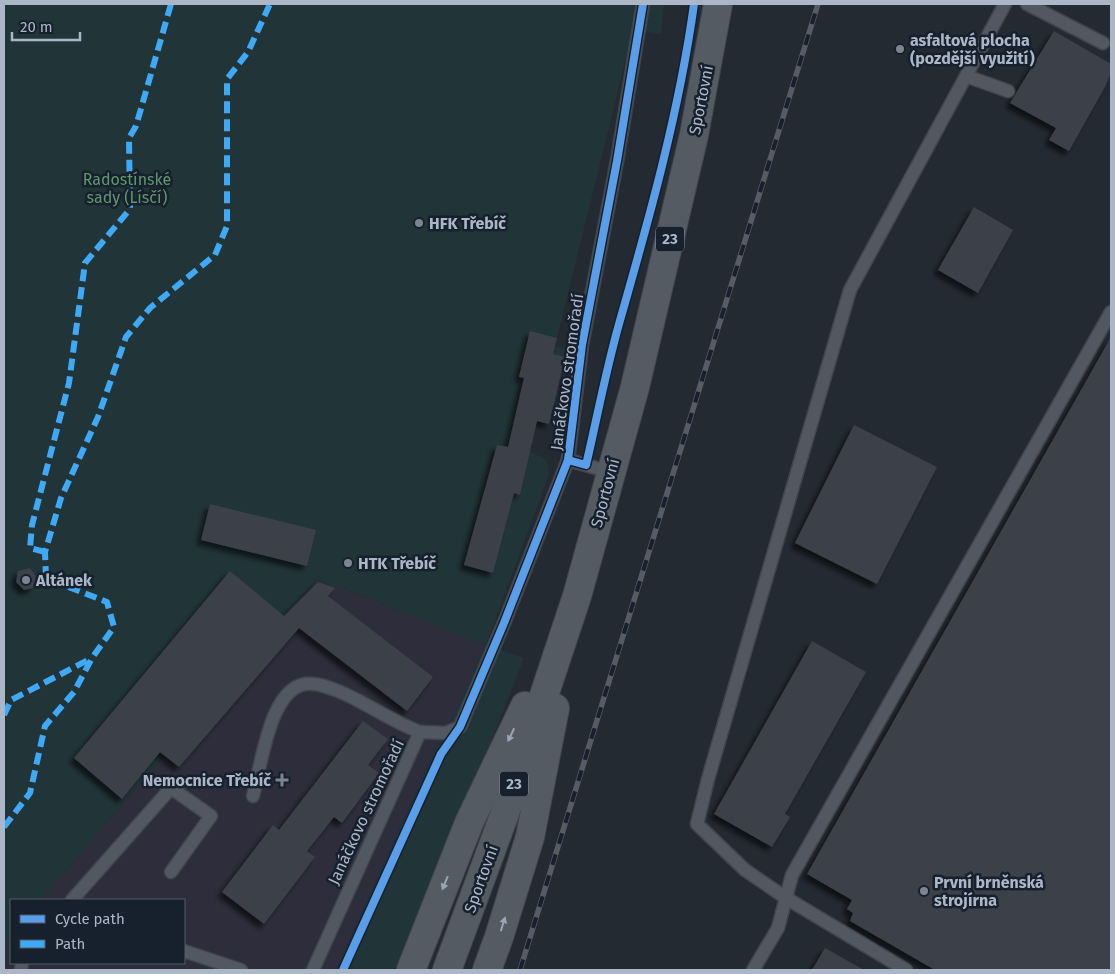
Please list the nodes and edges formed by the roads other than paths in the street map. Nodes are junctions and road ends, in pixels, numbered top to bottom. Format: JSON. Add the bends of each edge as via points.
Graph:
{"nodes":[{"id":1,"x":643,"y":4,"type":"edge"},
{"id":2,"x":718,"y":4,"type":"edge"},
{"id":3,"x":1005,"y":4,"type":"edge"},
{"id":4,"x":1027,"y":4,"type":"edge"},
{"id":5,"x":1103,"y":43,"type":"dead end"},
{"id":6,"x":966,"y":76,"type":"junction"},
{"id":7,"x":1008,"y":92,"type":"dead end"},
{"id":8,"x":1111,"y":312,"type":"edge"},
{"id":9,"x":568,"y":460,"type":"junction"},
{"id":10,"x":610,"y":472,"type":"junction"},
{"id":11,"x":576,"y":596,"type":"junction"},
{"id":12,"x":420,"y":732,"type":"junction"},
{"id":13,"x":253,"y":796,"type":"dead end"},
{"id":14,"x":171,"y":872,"type":"dead end"},
{"id":15,"x":786,"y":898,"type":"junction"},
{"id":16,"x":73,"y":899,"type":"edge"},
{"id":17,"x":185,"y":951,"type":"edge"},
{"id":18,"x":241,"y":970,"type":"edge"},
{"id":19,"x":313,"y":970,"type":"edge"},
{"id":20,"x":411,"y":970,"type":"edge"},
{"id":21,"x":447,"y":970,"type":"edge"},
{"id":22,"x":487,"y":970,"type":"edge"},
{"id":23,"x":753,"y":970,"type":"edge"},
{"id":24,"x":906,"y":970,"type":"edge"}],
"edges":[{"from":1,"to":9,"type":"lane","name":"Janáčkovo stromořadí","via":[[582,345]]},
{"from":2,"to":10,"type":"main road","name":"Sportovní","number":"23","via":[[682,189],[635,387]]},
{"from":3,"to":6,"type":"lane"},
{"from":4,"to":5,"type":"lane"},
{"from":6,"to":7,"type":"lane"},
{"from":6,"to":15,"type":"lane","via":[[850,290],[697,824],[745,870]]},
{"from":8,"to":15,"type":"lane","via":[[792,875]]},
{"from":9,"to":10,"type":"lane"},
{"from":9,"to":12,"type":"lane","name":"Janáčkovo stromořadí","via":[[460,727],[446,733]]},
{"from":10,"to":11,"type":"main road","name":"Sportovní","number":"23"},
{"from":11,"to":20,"type":"main road","one_way":true,"via":[[470,823]]},
{"from":11,"to":21,"type":"main road","name":"Sportovní","number":"23","via":[[505,813]]},
{"from":22,"to":11,"type":"main road","one_way":true,"via":[[530,837]]},
{"from":12,"to":13,"type":"lane","via":[[334,690],[312,684],[296,687],[283,698],[274,717]]},
{"from":12,"to":19,"type":"lane","name":"Janáčkovo stromořadí"},
{"from":14,"to":16,"type":"lane","via":[[211,816],[170,788]]},
{"from":15,"to":23,"type":"lane","via":[[778,928]]},
{"from":15,"to":24,"type":"lane"},
{"from":17,"to":18,"type":"lane"}]}
